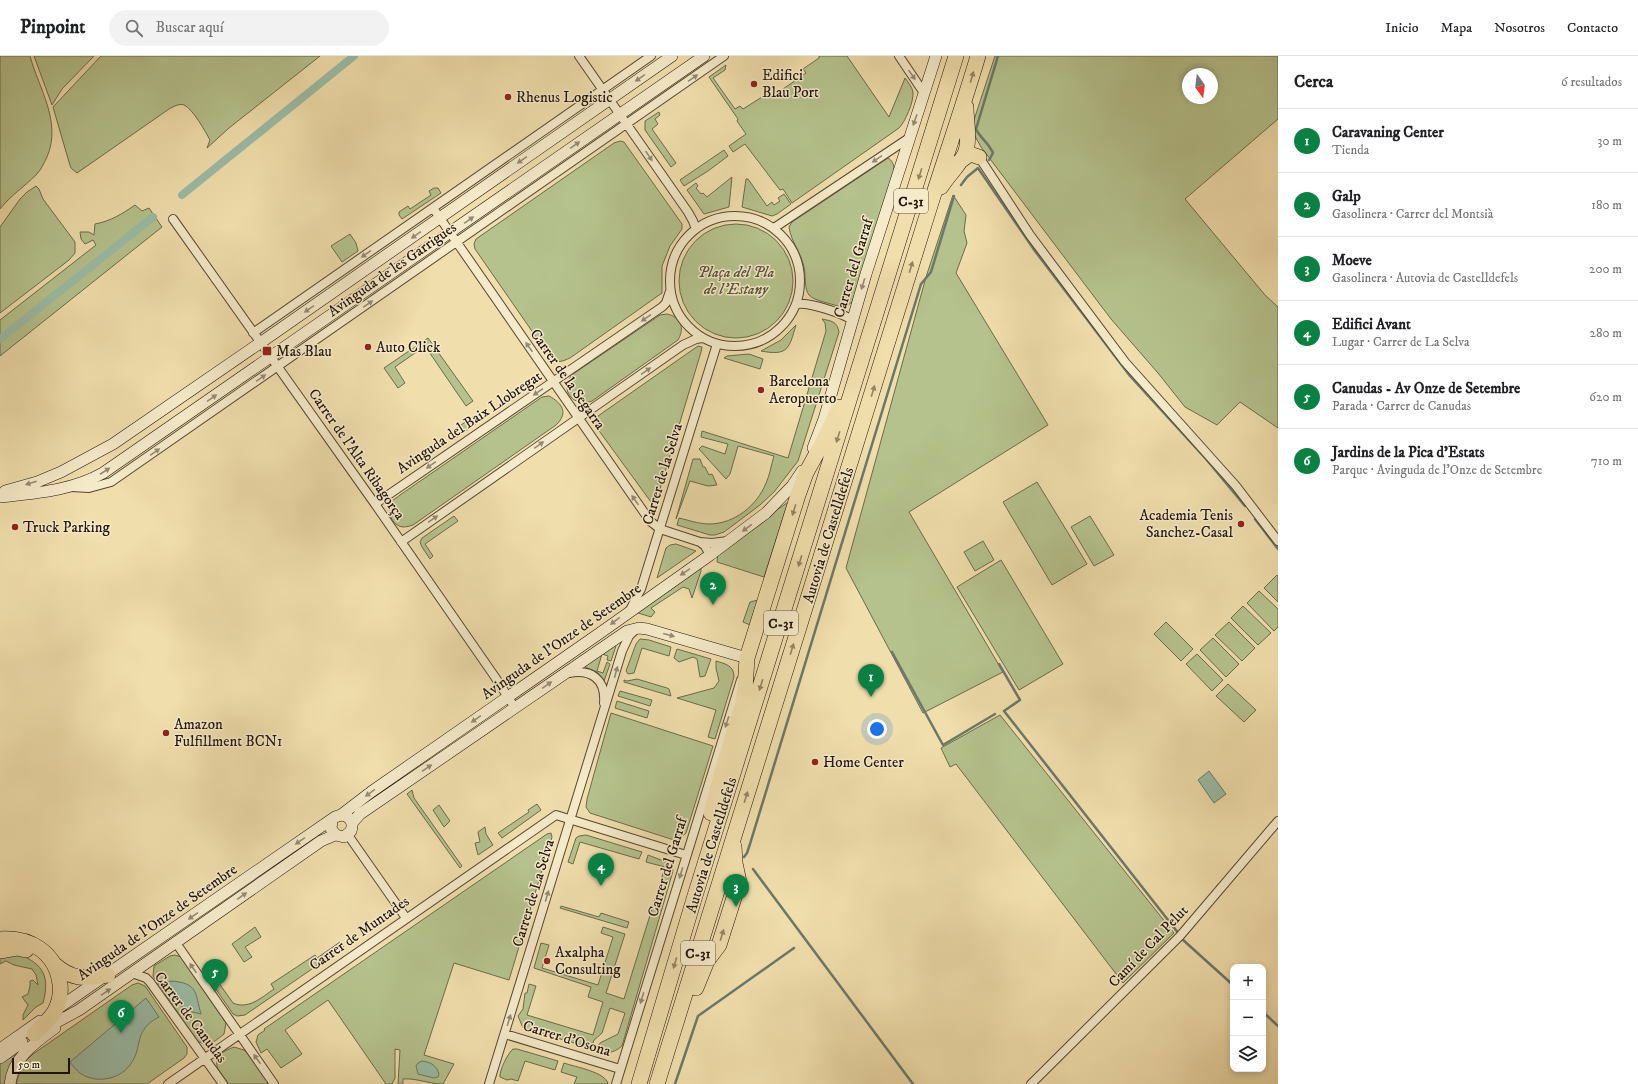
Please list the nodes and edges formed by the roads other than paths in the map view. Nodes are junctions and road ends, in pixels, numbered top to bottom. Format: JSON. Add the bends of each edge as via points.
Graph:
{"nodes":[{"id":1,"x":579,"y":56,"type":"edge"},
{"id":2,"x":651,"y":56,"type":"edge"},
{"id":3,"x":672,"y":56,"type":"edge"},
{"id":4,"x":704,"y":56,"type":"edge"},
{"id":5,"x":724,"y":56,"type":"edge"},
{"id":6,"x":899,"y":56,"type":"edge"},
{"id":7,"x":936,"y":56,"type":"edge"},
{"id":8,"x":956,"y":56,"type":"edge"},
{"id":9,"x":978,"y":56,"type":"edge"},
{"id":10,"x":603,"y":90,"type":"junction"},
{"id":11,"x":924,"y":94,"type":"junction"},
{"id":12,"x":966,"y":98,"type":"junction"},
{"id":13,"x":610,"y":100,"type":"junction"},
{"id":14,"x":620,"y":114,"type":"junction"},
{"id":15,"x":626,"y":124,"type":"junction"},
{"id":16,"x":967,"y":133,"type":"junction"},
{"id":17,"x":909,"y":138,"type":"junction"},
{"id":18,"x":979,"y":157,"type":"junction"},
{"id":19,"x":955,"y":166,"type":"junction"},
{"id":20,"x":433,"y":208,"type":"junction"},
{"id":21,"x":929,"y":209,"type":"junction"},
{"id":22,"x":440,"y":218,"type":"junction"},
{"id":23,"x":173,"y":219,"type":"dead end"},
{"id":24,"x":774,"y":228,"type":"junction"},
{"id":25,"x":696,"y":229,"type":"junction"},
{"id":26,"x":450,"y":233,"type":"junction"},
{"id":27,"x":456,"y":242,"type":"junction"},
{"id":28,"x":670,"y":290,"type":"junction"},
{"id":29,"x":797,"y":304,"type":"junction"},
{"id":30,"x":852,"y":320,"type":"junction"},
{"id":31,"x":253,"y":332,"type":"junction"},
{"id":32,"x":703,"y":338,"type":"junction"},
{"id":33,"x":260,"y":342,"type":"junction"},
{"id":34,"x":717,"y":344,"type":"junction"},
{"id":35,"x":867,"y":346,"type":"junction"},
{"id":36,"x":271,"y":357,"type":"junction"},
{"id":37,"x":277,"y":366,"type":"junction"},
{"id":38,"x":553,"y":382,"type":"junction"},
{"id":39,"x":578,"y":418,"type":"junction"},
{"id":40,"x":806,"y":473,"type":"junction"},
{"id":41,"x":792,"y":486,"type":"junction"},
{"id":42,"x":70,"y":487,"type":"junction"},
{"id":43,"x":0,"y":491,"type":"edge"},
{"id":44,"x":0,"y":497,"type":"edge"},
{"id":45,"x":375,"y":504,"type":"junction"},
{"id":46,"x":660,"y":529,"type":"junction"},
{"id":47,"x":728,"y":541,"type":"junction"},
{"id":48,"x":1278,"y":541,"type":"edge"},
{"id":49,"x":401,"y":542,"type":"junction"},
{"id":50,"x":700,"y":542,"type":"junction"},
{"id":51,"x":710,"y":555,"type":"junction"},
{"id":52,"x":630,"y":610,"type":"junction"},
{"id":53,"x":635,"y":628,"type":"junction"},
{"id":54,"x":747,"y":658,"type":"junction"},
{"id":55,"x":564,"y":673,"type":"junction"},
{"id":56,"x":508,"y":696,"type":"junction"},
{"id":57,"x":515,"y":708,"type":"junction"},
{"id":58,"x":605,"y":709,"type":"junction"},
{"id":59,"x":337,"y":817,"type":"junction"},
{"id":60,"x":570,"y":819,"type":"junction"},
{"id":61,"x":1278,"y":821,"type":"edge"},
{"id":62,"x":352,"y":823,"type":"junction"},
{"id":63,"x":335,"y":835,"type":"junction"},
{"id":64,"x":348,"y":835,"type":"junction"},
{"id":65,"x":686,"y":855,"type":"junction"},
{"id":66,"x":694,"y":899,"type":"junction"},
{"id":67,"x":406,"y":918,"type":"junction"},
{"id":68,"x":0,"y":939,"type":"edge"},
{"id":69,"x":160,"y":939,"type":"junction"},
{"id":70,"x":177,"y":944,"type":"junction"},
{"id":71,"x":0,"y":951,"type":"edge"},
{"id":72,"x":54,"y":964,"type":"junction"},
{"id":73,"x":132,"y":973,"type":"junction"},
{"id":74,"x":108,"y":975,"type":"junction"},
{"id":75,"x":79,"y":1010,"type":"junction"},
{"id":76,"x":55,"y":1011,"type":"junction"},
{"id":77,"x":30,"y":1032,"type":"junction"},
{"id":78,"x":239,"y":1034,"type":"junction"},
{"id":79,"x":505,"y":1034,"type":"junction"},
{"id":80,"x":0,"y":1049,"type":"edge"},
{"id":81,"x":0,"y":1058,"type":"edge"},
{"id":82,"x":205,"y":1058,"type":"junction"},
{"id":83,"x":620,"y":1069,"type":"junction"},
{"id":84,"x":659,"y":1078,"type":"edge"},
{"id":85,"x":10,"y":1084,"type":"edge"},
{"id":86,"x":168,"y":1084,"type":"edge"},
{"id":87,"x":223,"y":1084,"type":"edge"},
{"id":88,"x":274,"y":1084,"type":"edge"},
{"id":89,"x":489,"y":1084,"type":"edge"},
{"id":90,"x":616,"y":1084,"type":"edge"},
{"id":91,"x":639,"y":1084,"type":"edge"},
{"id":92,"x":1031,"y":1084,"type":"edge"}],
"edges":[{"from":1,"to":10,"type":"street"},
{"from":2,"to":10,"type":"street","name":"Avinguda de les Garrigues"},
{"from":3,"to":13,"type":"main road","name":"Avinguda de les Garrigues","one_way":true},
{"from":4,"to":14,"type":"main road","name":"Avinguda de les Garrigues"},
{"from":15,"to":5,"type":"street","name":"Avinguda de les Garrigues","one_way":true},
{"from":6,"to":11,"type":"street","one_way":true},
{"from":7,"to":11,"type":"main road","name":"Carrer del Garraf"},
{"from":8,"to":35,"type":"highway","name":"Autovia de Castelldefels","number":"C-31","one_way":true},
{"from":12,"to":9,"type":"highway","name":"Autovia de Castelldefels","number":"C-31","one_way":true},
{"from":10,"to":13,"type":"street"},
{"from":10,"to":20,"type":"street","name":"Avinguda de les Garrigues"},
{"from":11,"to":17,"type":"main road","name":"Carrer del Garraf","one_way":true},
{"from":12,"to":16,"type":"highway"},
{"from":12,"to":21,"type":"highway","name":"Autovia de Castelldefels","number":"C-31"},
{"from":13,"to":14,"type":"street"},
{"from":13,"to":22,"type":"main road","name":"Avinguda de les Garrigues","one_way":true},
{"from":14,"to":15,"type":"street"},
{"from":26,"to":14,"type":"main road","name":"Avinguda de les Garrigues","one_way":true},
{"from":15,"to":25,"type":"street","one_way":true,"via":[[688,212]]},
{"from":15,"to":27,"type":"street","name":"Avinguda de les Garrigues"},
{"from":16,"to":18,"type":"highway"},
{"from":16,"to":19,"type":"highway","via":[[965,153]]},
{"from":17,"to":24,"type":"street","one_way":true},
{"from":17,"to":30,"type":"main road","name":"Carrer del Garraf","one_way":true},
{"from":18,"to":19,"type":"highway","via":[[970,154]]},
{"from":18,"to":48,"type":"street","via":[[1030,234],[1125,362],[1236,486]]},
{"from":19,"to":21,"type":"highway"},
{"from":20,"to":22,"type":"street","name":"Carrer de la Segarra"},
{"from":20,"to":31,"type":"street","name":"Avinguda de les Garrigues","one_way":true},
{"from":84,"to":21,"type":"highway","name":"Autovia de Castelldefels","number":"C-31","one_way":true,"via":[[707,961],[719,945],[739,882],[734,857],[734,834]]},
{"from":22,"to":26,"type":"street","name":"Carrer de la Segarra"},
{"from":22,"to":33,"type":"main road","name":"Avinguda de les Garrigues","one_way":true},
{"from":23,"to":31,"type":"street","name":"Carrer de l'Alta Ribagorça"},
{"from":24,"to":25,"type":"street","via":[[753,218],[733,216],[713,219]]},
{"from":24,"to":29,"type":"street","via":[[791,247],[796,257],[800,278]]},
{"from":25,"to":28,"type":"street","via":[[687,236],[672,263]]},
{"from":26,"to":27,"type":"street","name":"Carrer de la Segarra"},
{"from":26,"to":36,"type":"main road","name":"Avinguda de les Garrigues"},
{"from":37,"to":27,"type":"street","name":"Avinguda de les Garrigues","one_way":true},
{"from":38,"to":27,"type":"street","name":"Carrer de la Segarra","one_way":true},
{"from":28,"to":32,"type":"street","via":[[684,321],[692,331]]},
{"from":28,"to":38,"type":"street","name":"Avinguda del Baix Llobregat","one_way":true,"via":[[662,307]]},
{"from":29,"to":30,"type":"street","via":[[844,315]]},
{"from":29,"to":34,"type":"street","via":[[787,321],[776,332],[760,341],[733,346]]},
{"from":30,"to":41,"type":"main road","name":"Carrer del Garraf","via":[[824,419],[812,452]]},
{"from":31,"to":33,"type":"street","name":"Carrer de l'Alta Ribagorça"},
{"from":32,"to":34,"type":"street"},
{"from":39,"to":32,"type":"street","one_way":true,"via":[[683,345]]},
{"from":33,"to":36,"type":"street","name":"Carrer de l'Alta Ribagorça"},
{"from":33,"to":43,"type":"main road","name":"Avinguda de les Garrigues","one_way":true,"via":[[118,440],[61,472]]},
{"from":34,"to":46,"type":"street","name":"Carrer de la Selva"},
{"from":35,"to":40,"type":"highway","via":[[832,424]]},
{"from":35,"to":66,"type":"highway","name":"Autovia de Castelldefels","number":"C-31","one_way":true},
{"from":36,"to":37,"type":"street","name":"Carrer de l'Alta Ribagorça"},
{"from":42,"to":36,"type":"main road","name":"Avinguda de les Garrigues","one_way":true,"via":[[103,473]]},
{"from":42,"to":37,"type":"street","name":"Avinguda de les Garrigues","one_way":true,"via":[[89,488],[111,482]]},
{"from":37,"to":45,"type":"street","name":"Carrer de l'Alta Ribagorça"},
{"from":38,"to":39,"type":"street","name":"Carrer de la Segarra"},
{"from":38,"to":45,"type":"street","name":"Avinguda del Baix Llobregat","one_way":true},
{"from":46,"to":39,"type":"street","name":"Carrer de la Segarra","one_way":true,"via":[[650,521]]},
{"from":49,"to":39,"type":"street","one_way":true},
{"from":40,"to":41,"type":"highway"},
{"from":40,"to":54,"type":"highway","one_way":true},
{"from":41,"to":47,"type":"main road","name":"Avinguda de l'Onze de Setembre","one_way":true,"via":[[766,513]]},
{"from":42,"to":44,"type":"main road","name":"Avinguda de les Garrigues"},
{"from":45,"to":49,"type":"street","name":"Carrer de l'Alta Ribagorça"},
{"from":46,"to":50,"type":"street","name":"Carrer de la Segarra"},
{"from":46,"to":52,"type":"street","name":"Carrer de la Selva","via":[[641,589]]},
{"from":47,"to":50,"type":"street","name":"Carrer de la Segarra"},
{"from":47,"to":51,"type":"main road","name":"Avinguda de l'Onze de Setembre"},
{"from":49,"to":56,"type":"street","name":"Carrer de l'Alta Ribagorça"},
{"from":50,"to":51,"type":"street"},
{"from":51,"to":52,"type":"main road","name":"Avinguda de l'Onze de Setembre","one_way":true},
{"from":52,"to":56,"type":"main road","name":"Avinguda de l'Onze de Setembre","one_way":true},
{"from":53,"to":54,"type":"main road","one_way":true,"via":[[678,637]]},
{"from":53,"to":55,"type":"main road","name":"Avinguda de l'Onze de Setembre","via":[[618,636]]},
{"from":58,"to":53,"type":"street","name":"Carrer de La Selva","one_way":true,"via":[[624,645]]},
{"from":54,"to":65,"type":"street","name":"Carrer del Garraf","one_way":true},
{"from":54,"to":66,"type":"highway","via":[[743,703],[703,844]]},
{"from":57,"to":55,"type":"main road","name":"Avinguda de l'Onze de Setembre","one_way":true},
{"from":55,"to":58,"type":"street","name":"Carrer de La Selva","via":[[583,671],[595,677],[604,692]]},
{"from":56,"to":57,"type":"street","name":"Carrer de l'Alta Ribagorça"},
{"from":56,"to":59,"type":"main road","name":"Avinguda de l'Onze de Setembre","one_way":true},
{"from":62,"to":57,"type":"main road","name":"Avinguda de l'Onze de Setembre","one_way":true},
{"from":58,"to":60,"type":"street","name":"Carrer de La Selva"},
{"from":59,"to":62,"type":"main road","via":[[350,818]]},
{"from":59,"to":63,"type":"main road","via":[[331,828]]},
{"from":59,"to":69,"type":"main road","name":"Avinguda de l'Onze de Setembre","one_way":true},
{"from":60,"to":65,"type":"street"},
{"from":60,"to":67,"type":"street","name":"Carrer de Muntades","via":[[556,815]]},
{"from":79,"to":60,"type":"street","name":"Carrer de La Selva","one_way":true},
{"from":61,"to":92,"type":"street","name":"Camí de Cal Pelut","via":[[1180,936]]},
{"from":62,"to":64,"type":"main road"},
{"from":63,"to":64,"type":"main road"},
{"from":70,"to":63,"type":"main road","name":"Avinguda de l'Onze de Setembre","one_way":true,"via":[[321,842]]},
{"from":64,"to":67,"type":"street"},
{"from":65,"to":83,"type":"street","name":"Carrer del Garraf","one_way":true},
{"from":66,"to":91,"type":"highway","name":"Autovia de Castelldefels","number":"C-31","one_way":true},
{"from":67,"to":78,"type":"street","name":"Carrer de Muntades"},
{"from":68,"to":72,"type":"highway","via":[[35,944]]},
{"from":69,"to":70,"type":"main road"},
{"from":69,"to":74,"type":"main road","name":"Avinguda de l'Onze de Setembre"},
{"from":70,"to":73,"type":"main road","name":"Avinguda de l'Onze de Setembre"},
{"from":78,"to":70,"type":"street","name":"Carrer de Canudas","one_way":true},
{"from":71,"to":77,"type":"highway","via":[[17,948],[32,953],[46,967],[51,980],[47,1004]]},
{"from":72,"to":74,"type":"highway","via":[[76,977]]},
{"from":72,"to":76,"type":"highway","via":[[60,987]]},
{"from":75,"to":73,"type":"main road","name":"Avinguda de l'Onze de Setembre","one_way":true},
{"from":73,"to":82,"type":"street","name":"Carrer de Canudas","via":[[150,982]]},
{"from":74,"to":76,"type":"main road","name":"Avinguda de l'Onze de Setembre"},
{"from":75,"to":77,"type":"main road","name":"Avinguda de l'Onze de Setembre"},
{"from":75,"to":85,"type":"main road","via":[[23,1053],[14,1066]]},
{"from":76,"to":77,"type":"highway"},
{"from":77,"to":80,"type":"main road","name":"Avinguda de l'Onze de Setembre"},
{"from":77,"to":81,"type":"main road","name":"Avinguda de l'Onze de Setembre"},
{"from":78,"to":82,"type":"street","name":"Carrer de Muntades"},
{"from":88,"to":78,"type":"street","name":"Carrer de Canudas","one_way":true},
{"from":79,"to":83,"type":"street","name":"Carrer d'Osona"},
{"from":79,"to":89,"type":"street","name":"Carrer de La Selva"},
{"from":82,"to":86,"type":"street","name":"Carrer de Muntades"},
{"from":82,"to":87,"type":"street","name":"Carrer de Canudas"},
{"from":83,"to":90,"type":"street","name":"Carrer del Garraf"}]}
